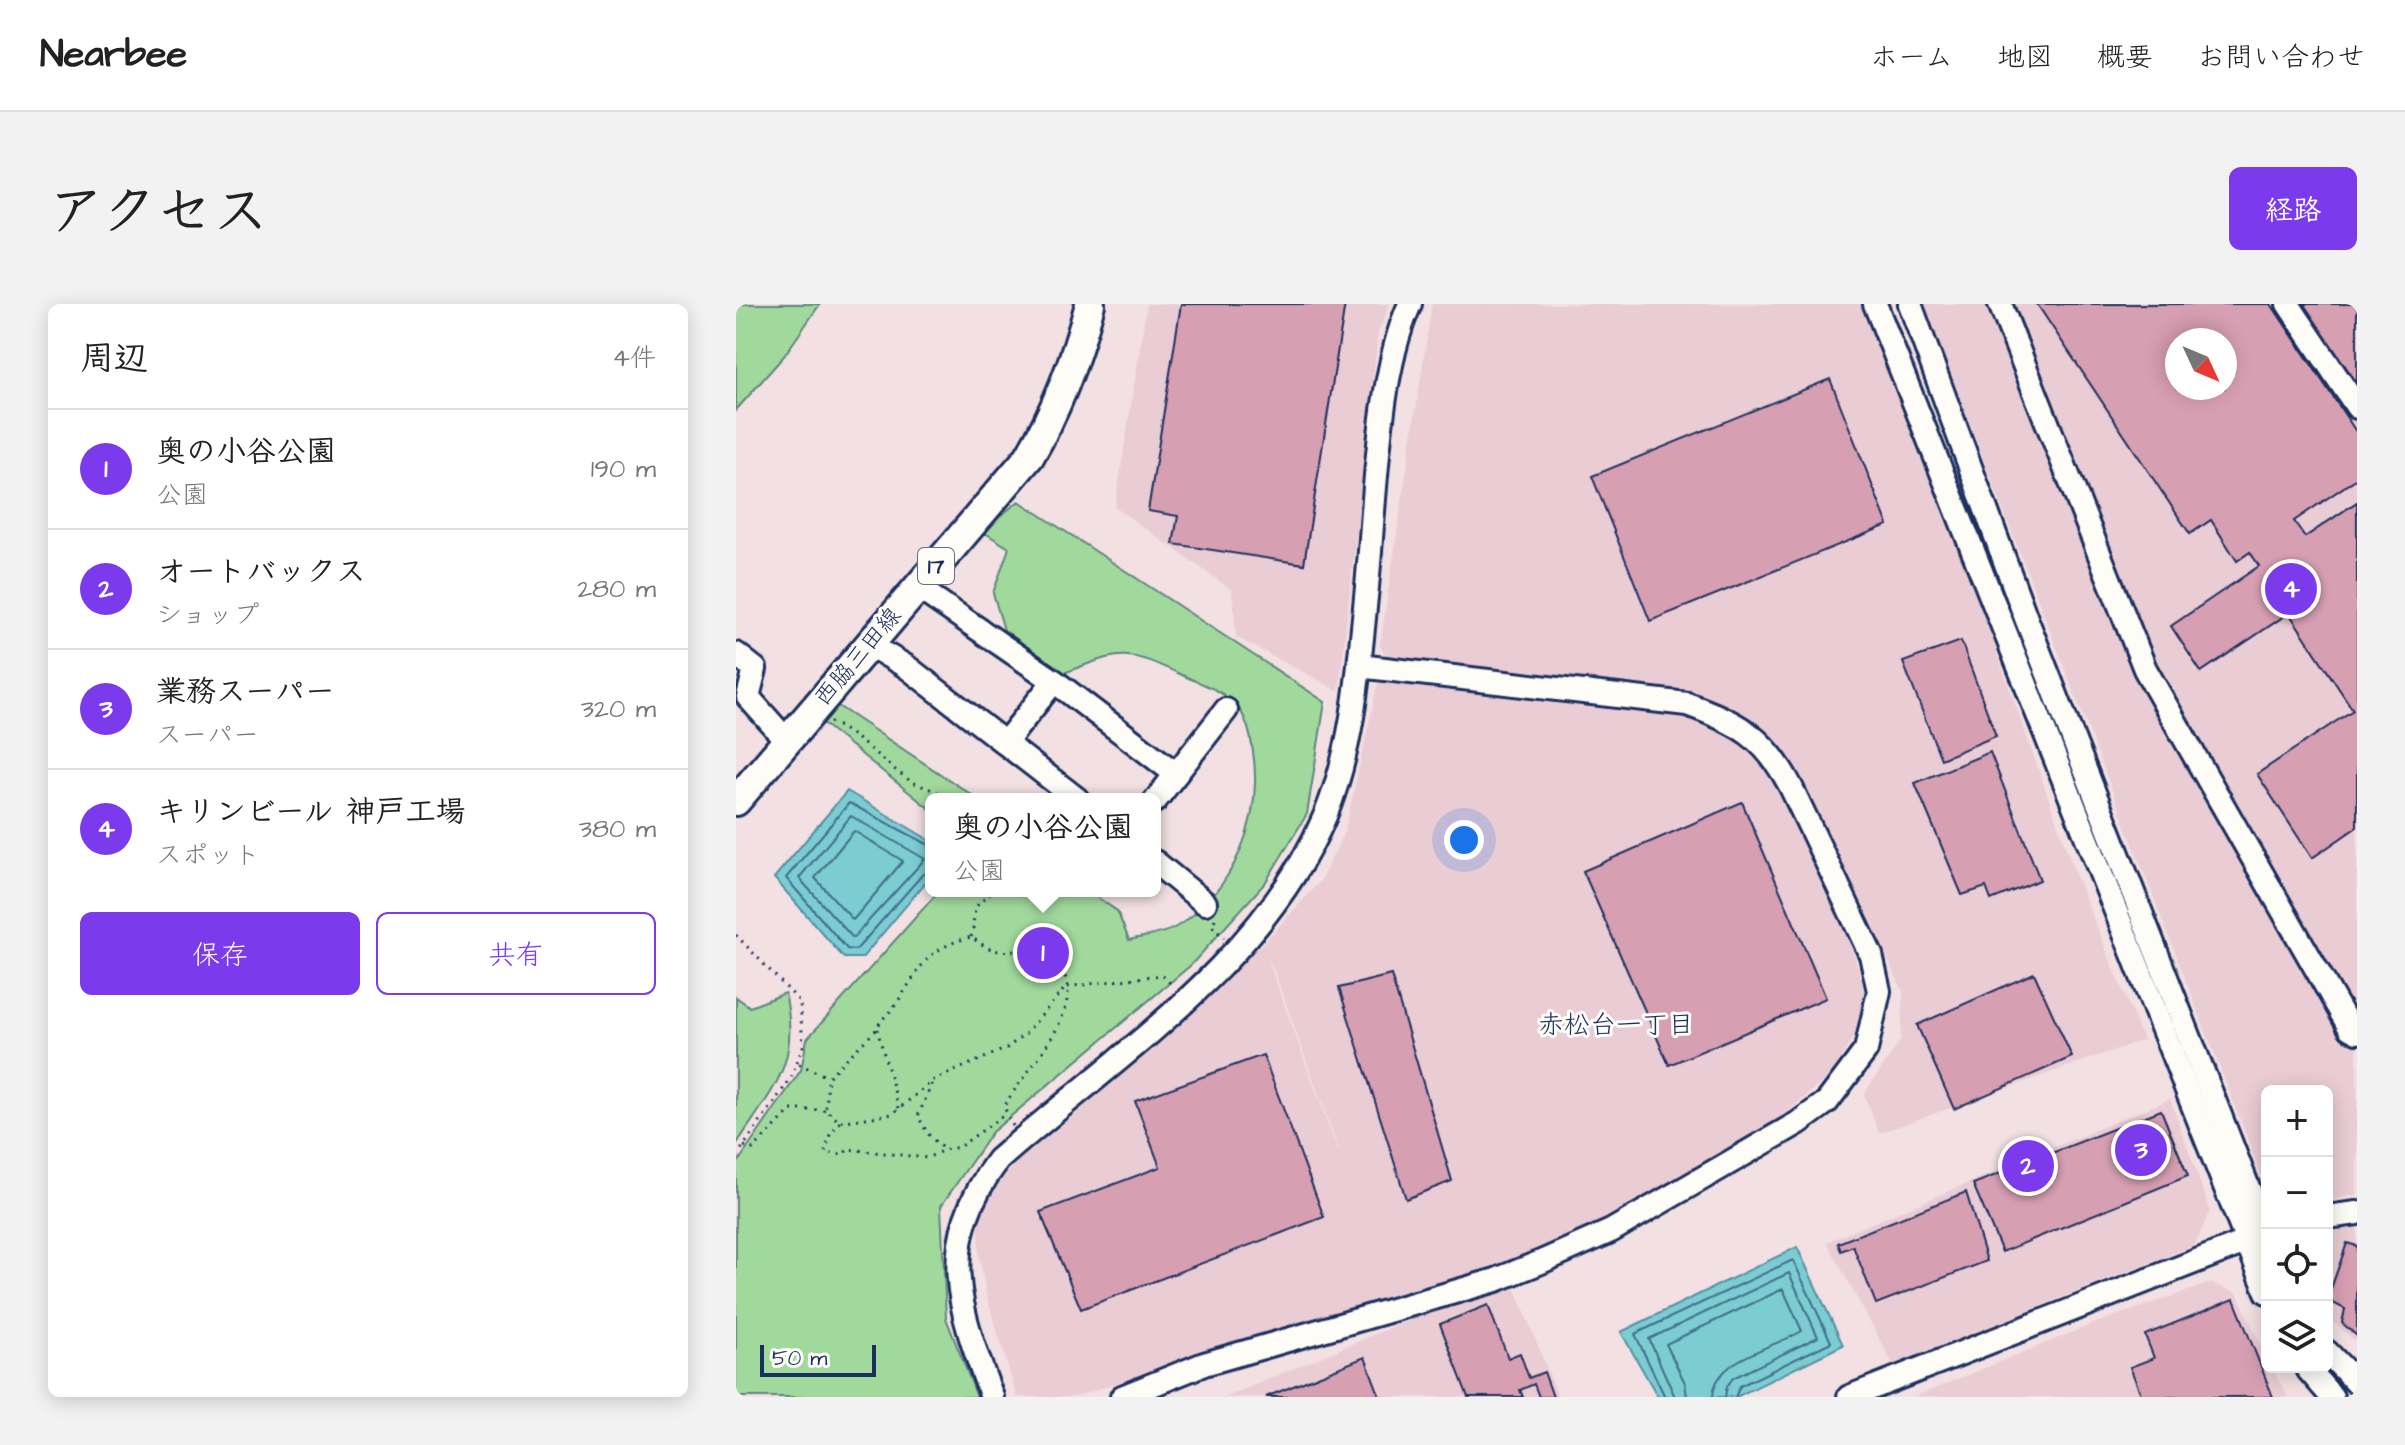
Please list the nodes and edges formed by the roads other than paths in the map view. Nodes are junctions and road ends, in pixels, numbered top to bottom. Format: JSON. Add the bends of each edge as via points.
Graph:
{"nodes":[{"id":1,"x":1090,"y":304,"type":"edge"},
{"id":2,"x":1410,"y":304,"type":"edge"},
{"id":3,"x":1875,"y":304,"type":"edge"},
{"id":4,"x":1910,"y":304,"type":"edge"},
{"id":5,"x":2000,"y":304,"type":"edge"},
{"id":6,"x":2288,"y":304,"type":"edge"},
{"id":7,"x":2357,"y":407,"type":"edge"},
{"id":8,"x":917,"y":587,"type":"junction"},
{"id":9,"x":868,"y":644,"type":"junction"},
{"id":10,"x":736,"y":654,"type":"edge"},
{"id":11,"x":1359,"y":666,"type":"junction"},
{"id":12,"x":1054,"y":681,"type":"junction"},
{"id":13,"x":1226,"y":710,"type":"dead end"},
{"id":14,"x":788,"y":742,"type":"junction"},
{"id":15,"x":1005,"y":743,"type":"junction"},
{"id":16,"x":1176,"y":774,"type":"junction"},
{"id":17,"x":1069,"y":793,"type":"edge"},
{"id":18,"x":1161,"y":793,"type":"edge"},
{"id":19,"x":736,"y":801,"type":"edge"},
{"id":20,"x":1161,"y":867,"type":"edge"},
{"id":21,"x":1211,"y":909,"type":"road end"},
{"id":22,"x":2357,"y":1032,"type":"edge"},
{"id":23,"x":2357,"y":1213,"type":"edge"},
{"id":24,"x":2333,"y":1216,"type":"edge"},
{"id":25,"x":2261,"y":1233,"type":"edge"},
{"id":26,"x":2261,"y":1234,"type":"edge"},
{"id":27,"x":2261,"y":1236,"type":"edge"},
{"id":28,"x":2333,"y":1358,"type":"edge"},
{"id":29,"x":2311,"y":1373,"type":"edge"},
{"id":30,"x":2357,"y":1383,"type":"edge"},
{"id":31,"x":992,"y":1397,"type":"edge"},
{"id":32,"x":1122,"y":1397,"type":"edge"},
{"id":33,"x":1849,"y":1397,"type":"edge"},
{"id":34,"x":2332,"y":1397,"type":"edge"}],
"edges":[{"from":1,"to":8,"type":"main road","name":"西脇三田線","number":"17","via":[[1072,368],[1029,457]]},
{"from":2,"to":11,"type":"street","via":[[1387,391]]},
{"from":3,"to":26,"type":"street"},
{"from":4,"to":25,"type":"street"},
{"from":5,"to":22,"type":"street","via":[[2145,669],[2350,1028]]},
{"from":6,"to":7,"type":"street"},
{"from":8,"to":9,"type":"main road","name":"西脇三田線","number":"17"},
{"from":8,"to":12,"type":"street"},
{"from":9,"to":14,"type":"main road","name":"西脇三田線","number":"17"},
{"from":9,"to":15,"type":"street","via":[[907,667]]},
{"from":10,"to":14,"type":"street","via":[[755,669],[748,697]]},
{"from":11,"to":31,"type":"street","via":[[1325,815],[1277,902],[1237,952],[998,1160],[979,1186],[962,1223],[956,1256],[966,1329]]},
{"from":11,"to":32,"type":"street","via":[[1687,704],[1756,737],[1777,760],[1871,955],[1879,991],[1866,1050],[1827,1102],[1798,1123],[1611,1231],[1496,1280],[1204,1364]]},
{"from":12,"to":15,"type":"street"},
{"from":12,"to":16,"type":"street"},
{"from":13,"to":16,"type":"street"},
{"from":14,"to":19,"type":"main road","name":"西脇三田線","number":"17"},
{"from":15,"to":17,"type":"street"},
{"from":16,"to":18,"type":"street"},
{"from":20,"to":21,"type":"street"},
{"from":23,"to":24,"type":"street"},
{"from":27,"to":33,"type":"street"},
{"from":28,"to":30,"type":"street"},
{"from":29,"to":34,"type":"street"}]}
